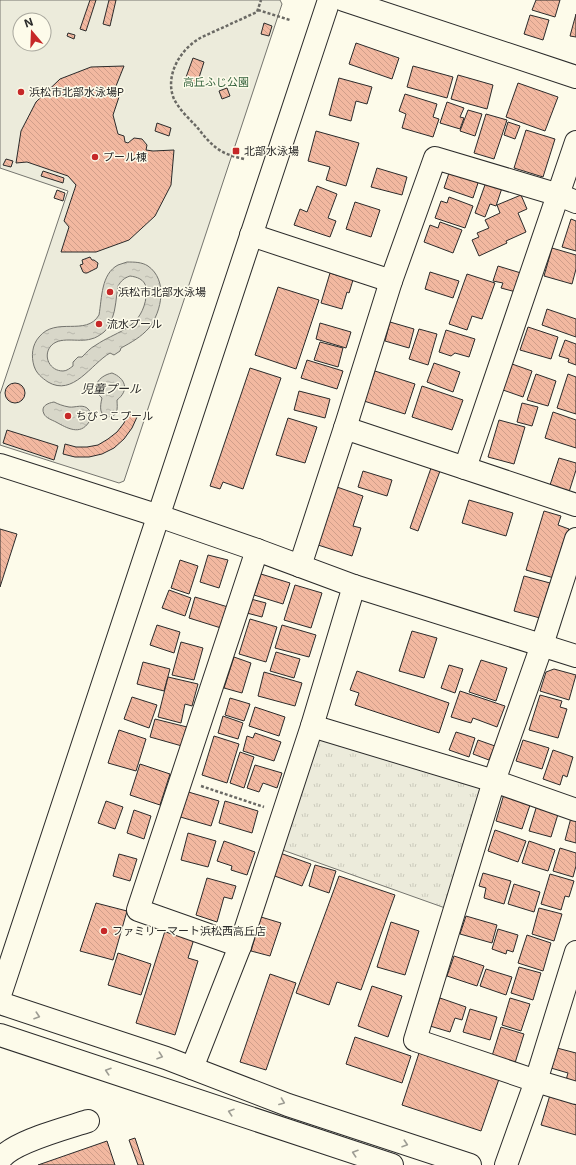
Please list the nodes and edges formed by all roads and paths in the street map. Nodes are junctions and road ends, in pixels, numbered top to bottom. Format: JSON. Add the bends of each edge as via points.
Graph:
{"nodes":[{"id":1,"x":261,"y":0,"type":"edge"},
{"id":2,"x":329,"y":0,"type":"edge"},
{"id":3,"x":344,"y":0,"type":"edge"},
{"id":4,"x":258,"y":10,"type":"junction"},
{"id":5,"x":290,"y":20,"type":"dead end"},
{"id":6,"x":576,"y":77,"type":"edge"},
{"id":7,"x":576,"y":142,"type":"edge"},
{"id":8,"x":244,"y":159,"type":"dead end"},
{"id":9,"x":567,"y":199,"type":"edge"},
{"id":10,"x":251,"y":235,"type":"junction"},
{"id":11,"x":391,"y":281,"type":"junction"},
{"id":12,"x":345,"y":428,"type":"junction"},
{"id":13,"x":0,"y":465,"type":"edge"},
{"id":14,"x":464,"y":468,"type":"junction"},
{"id":15,"x":576,"y":505,"type":"edge"},
{"id":16,"x":158,"y":516,"type":"junction"},
{"id":17,"x":576,"y":539,"type":"edge"},
{"id":18,"x":257,"y":550,"type":"junction"},
{"id":19,"x":300,"y":566,"type":"junction"},
{"id":20,"x":354,"y":586,"type":"junction"},
{"id":21,"x":542,"y":645,"type":"junction"},
{"id":22,"x":576,"y":656,"type":"edge"},
{"id":23,"x":312,"y":726,"type":"junction"},
{"id":24,"x":181,"y":779,"type":"junction"},
{"id":25,"x":494,"y":781,"type":"junction"},
{"id":26,"x":576,"y":810,"type":"edge"},
{"id":27,"x":283,"y":813,"type":"junction"},
{"id":28,"x":240,"y":946,"type":"junction"},
{"id":29,"x":576,"y":952,"type":"edge"},
{"id":30,"x":0,"y":995,"type":"edge"},
{"id":31,"x":0,"y":1003,"type":"edge"},
{"id":32,"x":0,"y":1035,"type":"edge"},
{"id":33,"x":192,"y":1068,"type":"junction"},
{"id":34,"x":536,"y":1081,"type":"junction"},
{"id":35,"x":576,"y":1093,"type":"edge"},
{"id":36,"x":88,"y":1121,"type":"dead end"},
{"id":37,"x":0,"y":1160,"type":"edge"},
{"id":38,"x":392,"y":1165,"type":"edge"},
{"id":39,"x":470,"y":1165,"type":"edge"},
{"id":40,"x":506,"y":1165,"type":"edge"}],
"edges":[{"from":1,"to":4,"type":"path"},
{"from":2,"to":10,"type":"street"},
{"from":3,"to":6,"type":"street"},
{"from":4,"to":5,"type":"path"},
{"from":4,"to":8,"type":"path","via":[[194,41],[175,66],[171,83],[174,99],[179,107],[212,143],[222,151]]},
{"from":7,"to":9,"type":"street"},
{"from":9,"to":11,"type":"street","via":[[435,158]]},
{"from":9,"to":14,"type":"street"},
{"from":10,"to":11,"type":"street"},
{"from":10,"to":16,"type":"street"},
{"from":11,"to":12,"type":"street"},
{"from":12,"to":14,"type":"street"},
{"from":12,"to":19,"type":"street"},
{"from":13,"to":16,"type":"street"},
{"from":14,"to":15,"type":"street"},
{"from":16,"to":18,"type":"street"},
{"from":16,"to":30,"type":"street"},
{"from":17,"to":21,"type":"street"},
{"from":18,"to":19,"type":"street"},
{"from":18,"to":24,"type":"street"},
{"from":19,"to":20,"type":"street"},
{"from":20,"to":21,"type":"street"},
{"from":20,"to":23,"type":"street"},
{"from":21,"to":22,"type":"street"},
{"from":21,"to":25,"type":"street"},
{"from":23,"to":25,"type":"street"},
{"from":23,"to":27,"type":"street"},
{"from":24,"to":27,"type":"path"},
{"from":24,"to":28,"type":"street","via":[[138,910]]},
{"from":25,"to":26,"type":"street"},
{"from":25,"to":34,"type":"street","via":[[416,1040]]},
{"from":27,"to":28,"type":"street"},
{"from":28,"to":33,"type":"street"},
{"from":29,"to":34,"type":"street"},
{"from":31,"to":33,"type":"street","one_way":true},
{"from":38,"to":32,"type":"street","one_way":true},
{"from":33,"to":39,"type":"street","one_way":true,"via":[[288,1105]]},
{"from":34,"to":35,"type":"street"},
{"from":34,"to":40,"type":"street"},
{"from":36,"to":37,"type":"street","via":[[26,1141]]}]}
